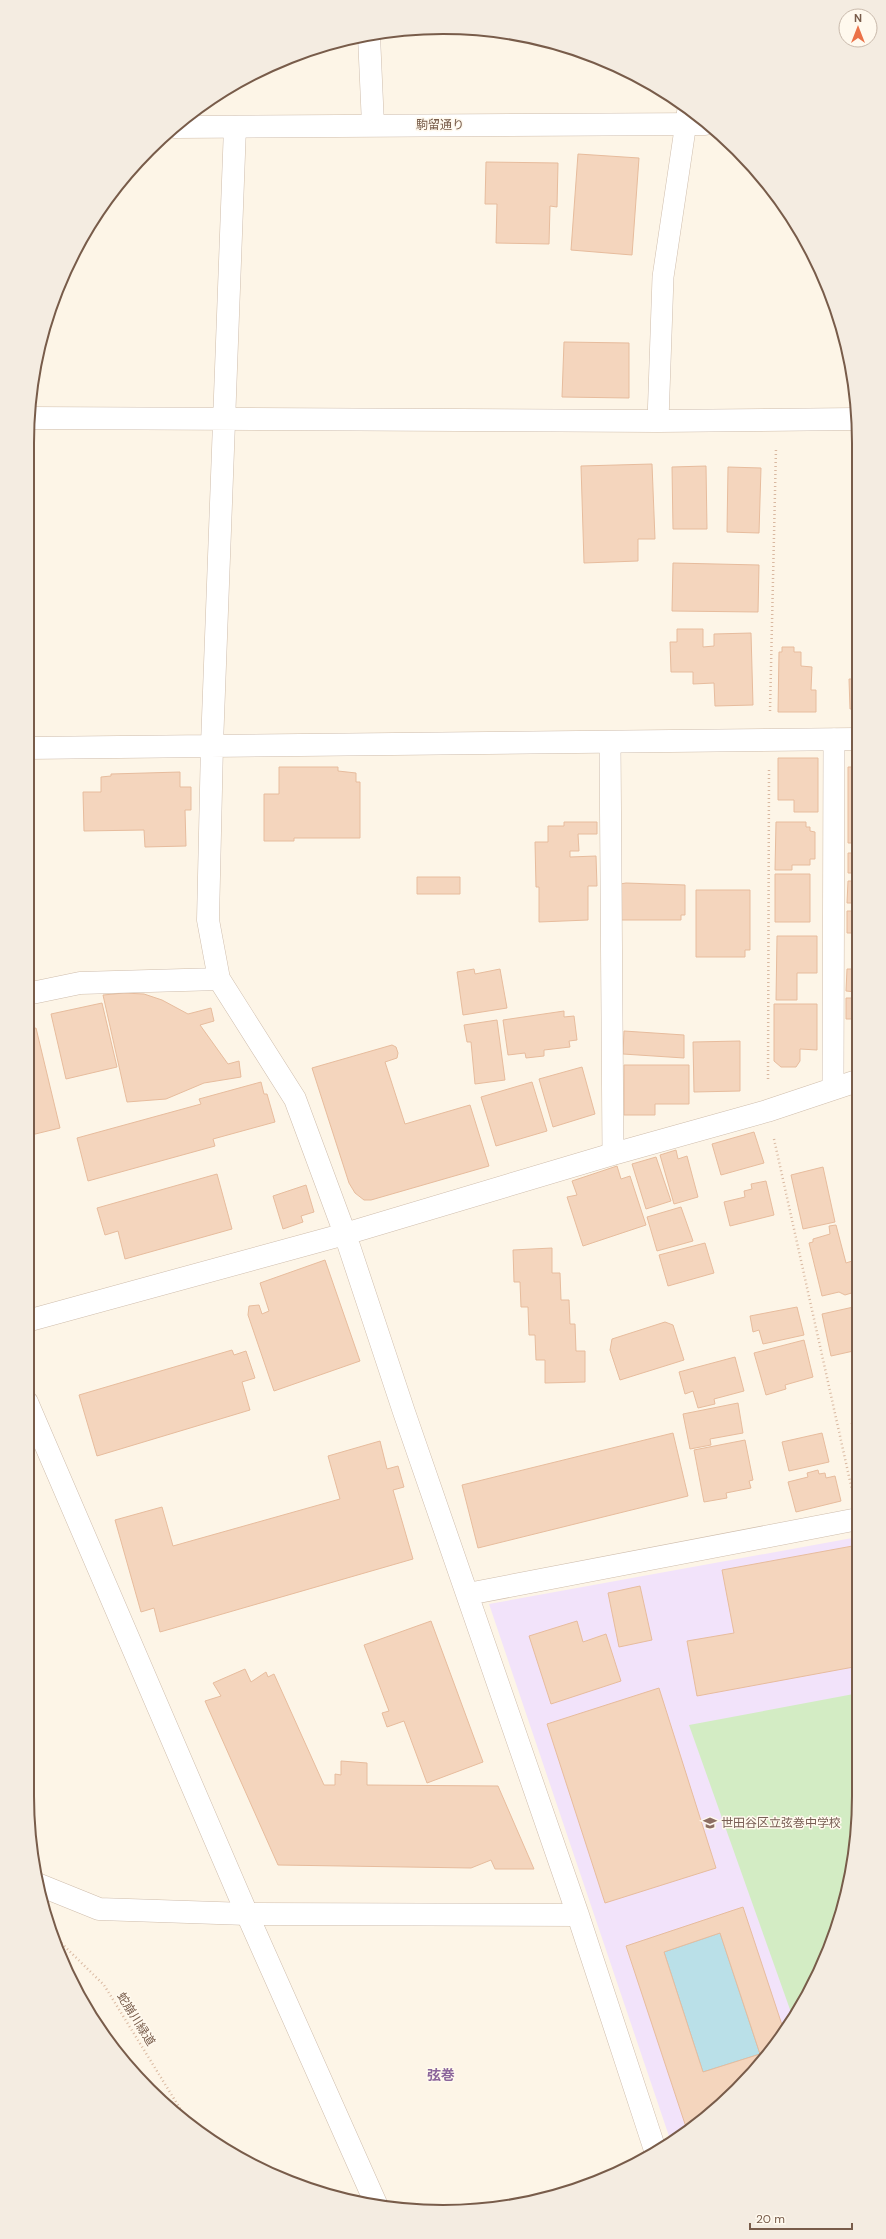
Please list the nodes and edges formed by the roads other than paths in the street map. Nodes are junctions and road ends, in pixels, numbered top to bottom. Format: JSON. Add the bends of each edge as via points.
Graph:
{"nodes":[{"id":1,"x":368,"y":41,"type":"edge"},
{"id":2,"x":693,"y":119,"type":"edge"},
{"id":3,"x":373,"y":125,"type":"junction"},
{"id":4,"x":184,"y":127,"type":"edge"},
{"id":5,"x":235,"y":127,"type":"junction"},
{"id":6,"x":35,"y":418,"type":"edge"},
{"id":7,"x":224,"y":418,"type":"junction"},
{"id":8,"x":851,"y":419,"type":"edge"},
{"id":9,"x":658,"y":421,"type":"junction"},
{"id":10,"x":834,"y":739,"type":"junction"},
{"id":11,"x":852,"y":739,"type":"edge"},
{"id":12,"x":610,"y":742,"type":"junction"},
{"id":13,"x":212,"y":745,"type":"junction"},
{"id":14,"x":34,"y":748,"type":"edge"},
{"id":15,"x":219,"y":979,"type":"junction"},
{"id":16,"x":34,"y":993,"type":"edge"},
{"id":17,"x":852,"y":1082,"type":"edge"},
{"id":18,"x":833,"y":1088,"type":"junction"},
{"id":19,"x":613,"y":1154,"type":"junction"},
{"id":20,"x":345,"y":1234,"type":"junction"},
{"id":21,"x":34,"y":1319,"type":"edge"},
{"id":22,"x":34,"y":1418,"type":"edge"},
{"id":23,"x":852,"y":1520,"type":"edge"},
{"id":24,"x":468,"y":1594,"type":"junction"},
{"id":25,"x":45,"y":1887,"type":"edge"},
{"id":26,"x":247,"y":1914,"type":"junction"},
{"id":27,"x":578,"y":1915,"type":"junction"},
{"id":28,"x":654,"y":2146,"type":"edge"},
{"id":29,"x":374,"y":2199,"type":"edge"}],
"edges":[{"from":1,"to":3,"type":"street"},
{"from":2,"to":3,"type":"street","name":"駒留通り"},
{"from":2,"to":9,"type":"lane","via":[[663,278]]},
{"from":3,"to":5,"type":"street","name":"駒留通り"},
{"from":4,"to":5,"type":"street","name":"駒留通り"},
{"from":5,"to":7,"type":"street"},
{"from":6,"to":7,"type":"street"},
{"from":7,"to":9,"type":"street"},
{"from":7,"to":13,"type":"street"},
{"from":8,"to":9,"type":"street"},
{"from":10,"to":11,"type":"street"},
{"from":10,"to":12,"type":"street"},
{"from":10,"to":18,"type":"lane"},
{"from":12,"to":13,"type":"street"},
{"from":12,"to":19,"type":"lane"},
{"from":13,"to":14,"type":"street"},
{"from":13,"to":15,"type":"street","via":[[208,920]]},
{"from":15,"to":16,"type":"street","via":[[80,983]]},
{"from":15,"to":20,"type":"street","via":[[295,1099]]},
{"from":17,"to":18,"type":"street"},
{"from":18,"to":19,"type":"street","via":[[767,1111]]},
{"from":19,"to":20,"type":"street"},
{"from":20,"to":21,"type":"street"},
{"from":20,"to":24,"type":"street"},
{"from":22,"to":26,"type":"street"},
{"from":23,"to":24,"type":"street"},
{"from":24,"to":27,"type":"street"},
{"from":25,"to":26,"type":"street","via":[[99,1909]]},
{"from":26,"to":27,"type":"street"},
{"from":26,"to":29,"type":"street"},
{"from":27,"to":28,"type":"street"}]}
